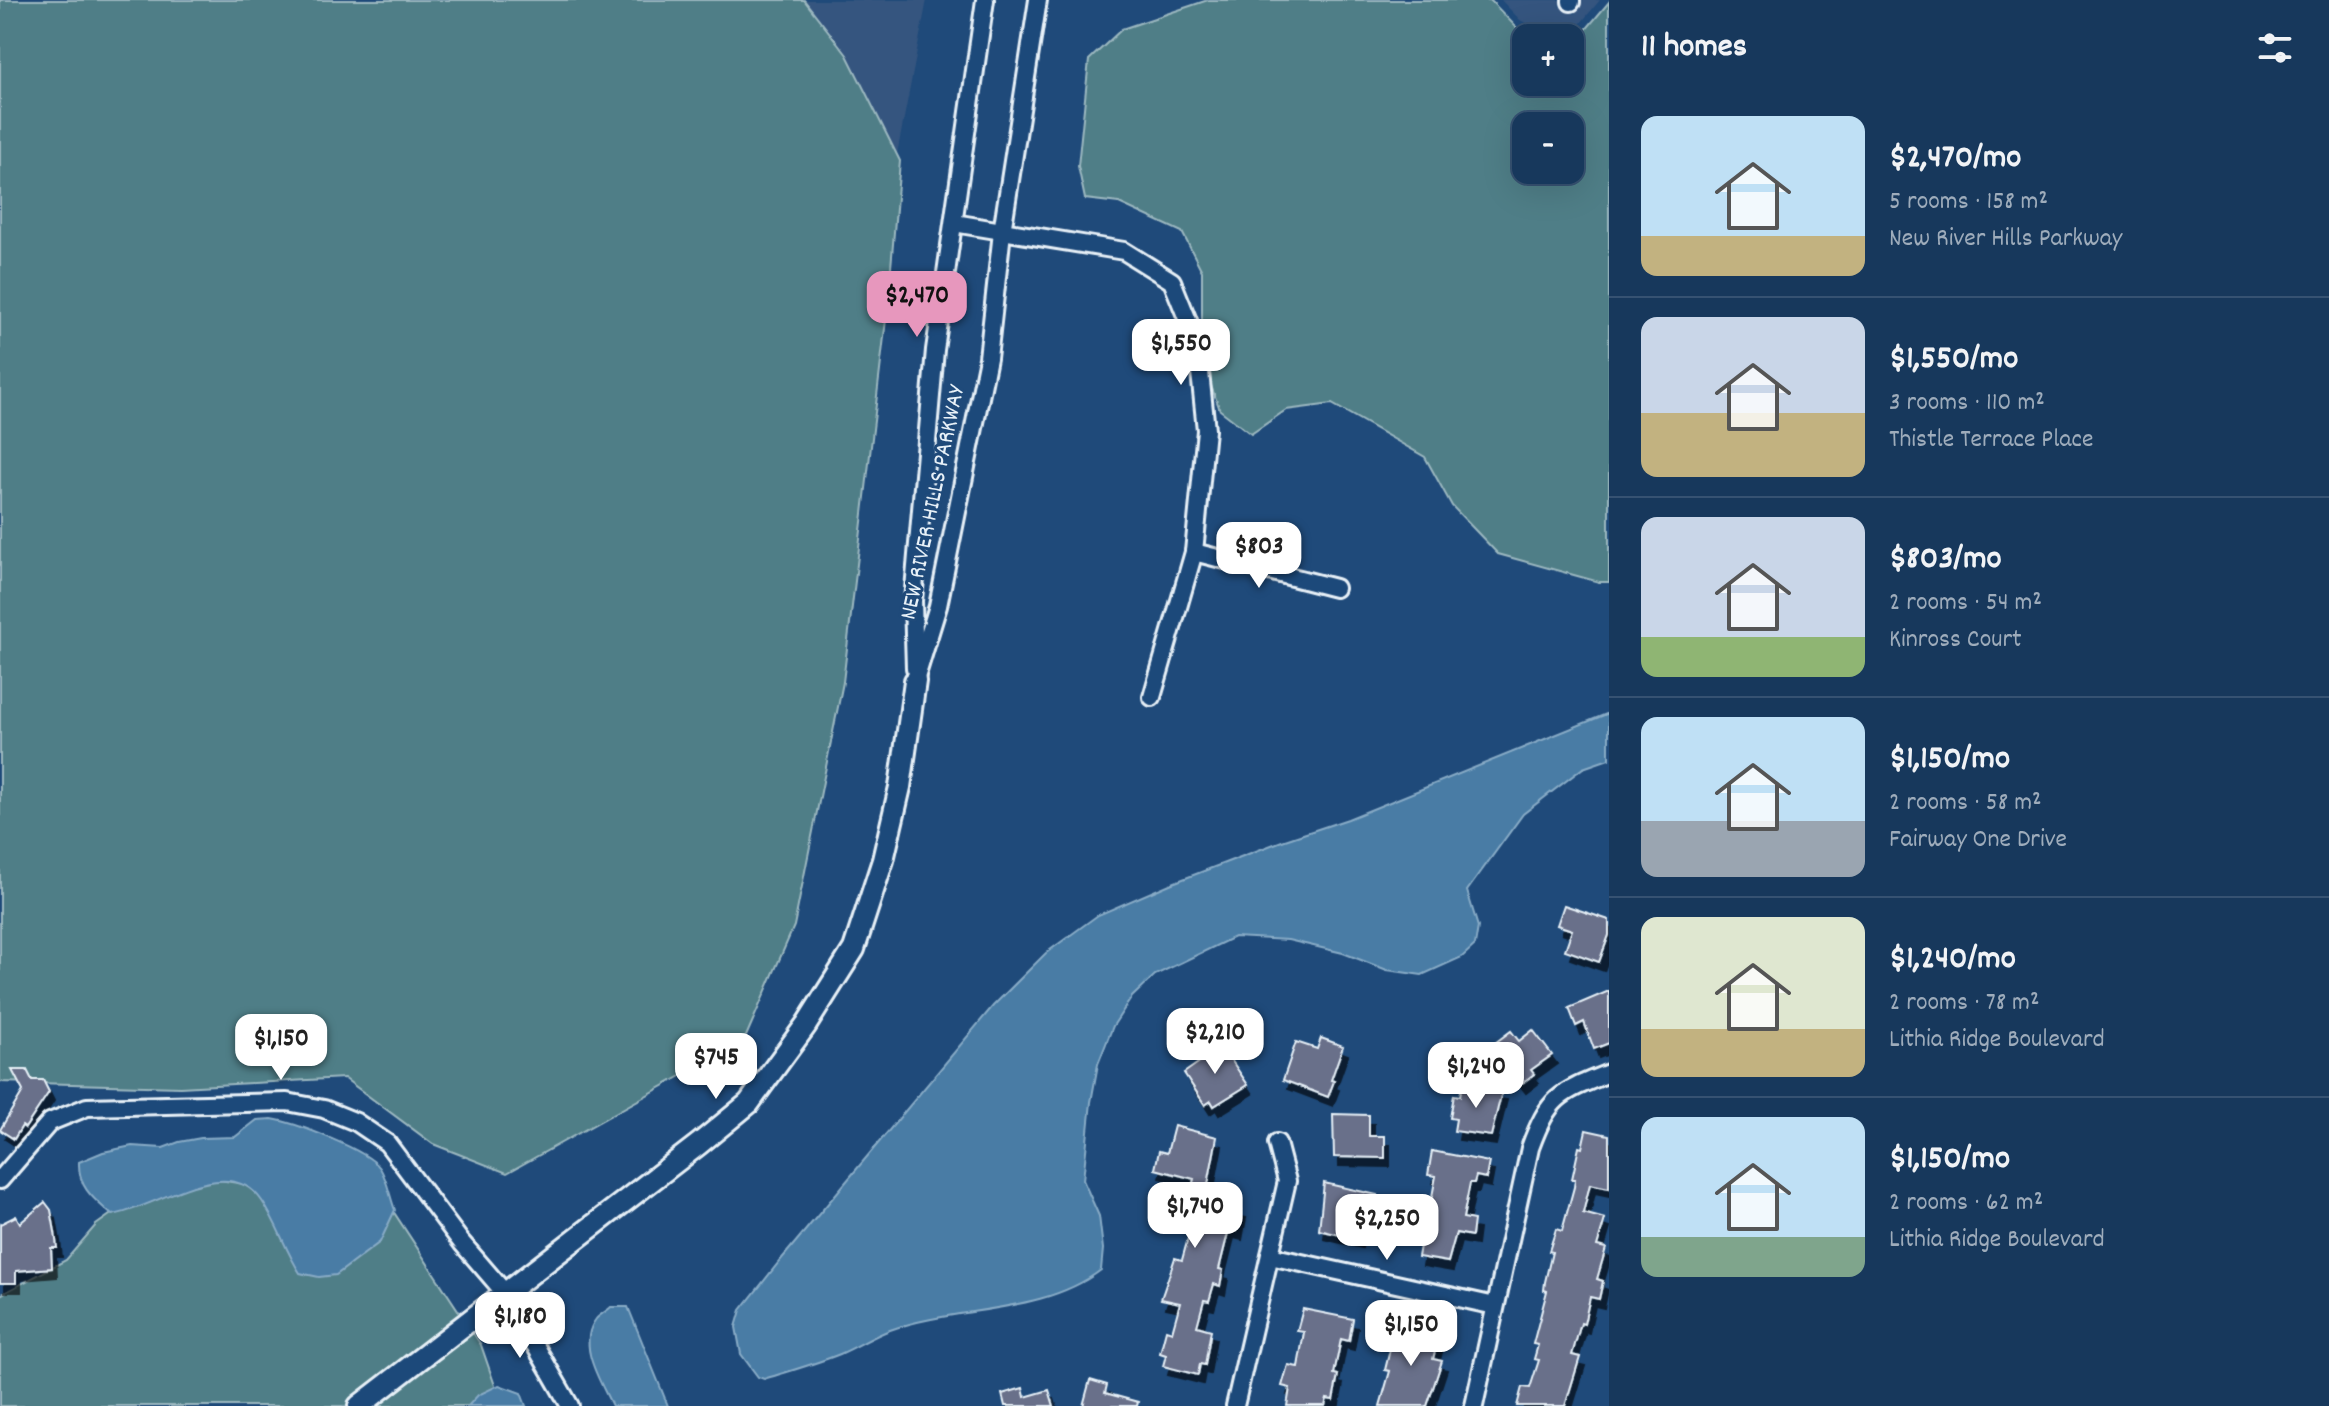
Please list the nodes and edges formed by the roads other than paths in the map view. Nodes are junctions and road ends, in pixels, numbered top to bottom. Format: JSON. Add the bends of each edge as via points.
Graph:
{"nodes":[{"id":1,"x":985,"y":0,"type":"edge"},
{"id":2,"x":1038,"y":0,"type":"edge"},
{"id":3,"x":954,"y":223,"type":"junction"},
{"id":4,"x":1002,"y":232,"type":"junction"},
{"id":5,"x":1194,"y":552,"type":"junction"},
{"id":6,"x":1335,"y":588,"type":"dead end"},
{"id":7,"x":915,"y":681,"type":"junction"},
{"id":8,"x":1152,"y":697,"type":"dead end"},
{"id":9,"x":1609,"y":1073,"type":"edge"},
{"id":10,"x":1277,"y":1143,"type":"dead end"},
{"id":11,"x":0,"y":1180,"type":"edge"},
{"id":12,"x":1270,"y":1256,"type":"junction"},
{"id":13,"x":505,"y":1293,"type":"junction"},
{"id":14,"x":1495,"y":1306,"type":"junction"},
{"id":15,"x":359,"y":1406,"type":"edge"},
{"id":16,"x":570,"y":1406,"type":"edge"},
{"id":17,"x":1235,"y":1406,"type":"edge"},
{"id":18,"x":1474,"y":1406,"type":"edge"}],
"edges":[{"from":1,"to":3,"type":"street","name":"NEW RIVER HILLS PARKWAY"},
{"from":2,"to":4,"type":"street","name":"NEW RIVER HILLS PARKWAY"},
{"from":3,"to":4,"type":"street"},
{"from":3,"to":7,"type":"street","name":"NEW RIVER HILLS PARKWAY","via":[[924,467],[913,601]]},
{"from":4,"to":5,"type":"street","via":[[1124,251],[1172,281],[1197,343],[1206,430]]},
{"from":4,"to":7,"type":"street","name":"NEW RIVER HILLS PARKWAY","via":[[988,358],[938,606]]},
{"from":5,"to":6,"type":"street"},
{"from":5,"to":8,"type":"street"},
{"from":7,"to":13,"type":"street","name":"NEW RIVER HILLS PARKWAY","via":[[883,860],[854,949],[806,1025],[749,1103]]},
{"from":9,"to":14,"type":"street","via":[[1565,1091],[1542,1115]]},
{"from":10,"to":12,"type":"street","via":[[1287,1181]]},
{"from":11,"to":13,"type":"street","via":[[50,1122],[87,1107],[287,1102],[324,1109],[387,1143]]},
{"from":12,"to":14,"type":"street"},
{"from":12,"to":17,"type":"street"},
{"from":13,"to":15,"type":"street","name":"NEW RIVER HILLS PARKWAY"},
{"from":13,"to":16,"type":"street"},
{"from":14,"to":18,"type":"street"}]}
